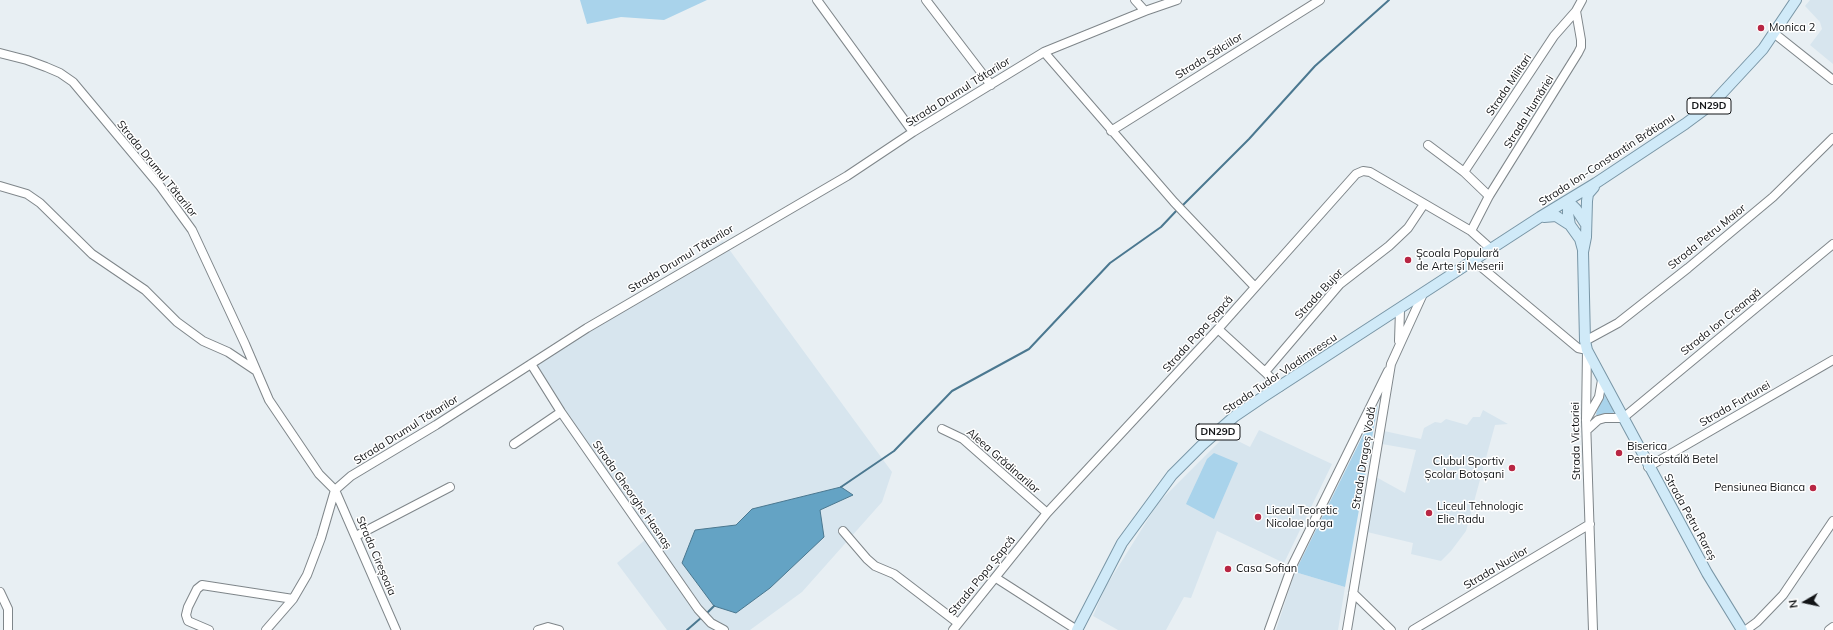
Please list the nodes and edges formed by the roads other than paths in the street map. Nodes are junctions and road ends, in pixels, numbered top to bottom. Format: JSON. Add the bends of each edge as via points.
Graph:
{"nodes":[{"id":1,"x":817,"y":0,"type":"edge"},
{"id":2,"x":926,"y":0,"type":"edge"},
{"id":3,"x":1135,"y":0,"type":"edge"},
{"id":4,"x":1177,"y":0,"type":"edge"},
{"id":5,"x":1320,"y":0,"type":"edge"},
{"id":6,"x":1582,"y":0,"type":"edge"},
{"id":7,"x":1796,"y":0,"type":"edge"},
{"id":8,"x":1145,"y":11,"type":"junction"},
{"id":9,"x":1576,"y":11,"type":"junction"},
{"id":10,"x":1774,"y":34,"type":"junction"},
{"id":11,"x":1044,"y":52,"type":"junction"},
{"id":12,"x":0,"y":53,"type":"edge"},
{"id":13,"x":1833,"y":80,"type":"edge"},
{"id":14,"x":990,"y":85,"type":"junction"},
{"id":15,"x":1110,"y":131,"type":"junction"},
{"id":16,"x":913,"y":132,"type":"junction"},
{"id":17,"x":1833,"y":138,"type":"edge"},
{"id":18,"x":1428,"y":146,"type":"dead end"},
{"id":19,"x":1464,"y":172,"type":"junction"},
{"id":20,"x":1596,"y":183,"type":"junction"},
{"id":21,"x":0,"y":186,"type":"edge"},
{"id":22,"x":1489,"y":196,"type":"junction"},
{"id":23,"x":1568,"y":202,"type":"junction"},
{"id":24,"x":1424,"y":204,"type":"junction"},
{"id":25,"x":1540,"y":218,"type":"junction"},
{"id":26,"x":1585,"y":223,"type":"junction"},
{"id":27,"x":1570,"y":225,"type":"junction"},
{"id":28,"x":1472,"y":231,"type":"junction"},
{"id":29,"x":1833,"y":244,"type":"edge"},
{"id":30,"x":1491,"y":249,"type":"junction"},
{"id":31,"x":1583,"y":252,"type":"junction"},
{"id":32,"x":1474,"y":261,"type":"junction"},
{"id":33,"x":1255,"y":287,"type":"junction"},
{"id":34,"x":1422,"y":296,"type":"junction"},
{"id":35,"x":1400,"y":310,"type":"junction"},
{"id":36,"x":1218,"y":329,"type":"junction"},
{"id":37,"x":1399,"y":343,"type":"junction"},
{"id":38,"x":1586,"y":346,"type":"junction"},
{"id":39,"x":1833,"y":360,"type":"edge"},
{"id":40,"x":532,"y":364,"type":"junction"},
{"id":41,"x":1391,"y":364,"type":"junction"},
{"id":42,"x":255,"y":370,"type":"junction"},
{"id":43,"x":1265,"y":372,"type":"junction"},
{"id":44,"x":1602,"y":380,"type":"junction"},
{"id":45,"x":1280,"y":387,"type":"junction"},
{"id":46,"x":561,"y":412,"type":"junction"},
{"id":47,"x":1623,"y":418,"type":"junction"},
{"id":48,"x":1586,"y":420,"type":"junction"},
{"id":49,"x":942,"y":429,"type":"dead end"},
{"id":50,"x":1587,"y":430,"type":"junction"},
{"id":51,"x":514,"y":444,"type":"dead end"},
{"id":52,"x":1648,"y":467,"type":"junction"},
{"id":53,"x":450,"y":487,"type":"dead end"},
{"id":54,"x":335,"y":490,"type":"junction"},
{"id":55,"x":1047,"y":513,"type":"junction"},
{"id":56,"x":1833,"y":521,"type":"edge"},
{"id":57,"x":1590,"y":524,"type":"junction"},
{"id":58,"x":843,"y":531,"type":"dead end"},
{"id":59,"x":356,"y":536,"type":"junction"},
{"id":60,"x":996,"y":578,"type":"junction"},
{"id":61,"x":0,"y":592,"type":"edge"},
{"id":62,"x":1353,"y":593,"type":"junction"},
{"id":63,"x":292,"y":599,"type":"junction"},
{"id":64,"x":955,"y":627,"type":"edge"},
{"id":65,"x":1833,"y":627,"type":"edge"},
{"id":66,"x":8,"y":630,"type":"edge"},
{"id":67,"x":209,"y":630,"type":"edge"},
{"id":68,"x":266,"y":630,"type":"edge"},
{"id":69,"x":396,"y":630,"type":"edge"},
{"id":70,"x":538,"y":630,"type":"edge"},
{"id":71,"x":559,"y":630,"type":"edge"},
{"id":72,"x":724,"y":630,"type":"edge"},
{"id":73,"x":1077,"y":630,"type":"edge"},
{"id":74,"x":1270,"y":630,"type":"edge"},
{"id":75,"x":1347,"y":630,"type":"edge"},
{"id":76,"x":1392,"y":630,"type":"edge"},
{"id":77,"x":1413,"y":630,"type":"edge"},
{"id":78,"x":1593,"y":630,"type":"edge"},
{"id":79,"x":1742,"y":630,"type":"edge"},
{"id":80,"x":1746,"y":630,"type":"edge"},
{"id":81,"x":1829,"y":630,"type":"edge"}],
"edges":[{"from":1,"to":16,"type":"street"},
{"from":2,"to":14,"type":"street"},
{"from":3,"to":8,"type":"street"},
{"from":4,"to":8,"type":"street","name":"Strada Drumul Tătarilor"},
{"from":5,"to":15,"type":"street","name":"Strada Sălciilor"},
{"from":6,"to":9,"type":"street"},
{"from":7,"to":10,"type":"main road","name":"Strada Ion-Constantin Brătianu","number":"DN29D"},
{"from":8,"to":11,"type":"street","name":"Strada Drumul Tătarilor"},
{"from":9,"to":19,"type":"street","name":"Strada Militari","via":[[1554,36]]},
{"from":9,"to":22,"type":"street","name":"Strada Humăriei","via":[[1581,47]]},
{"from":10,"to":13,"type":"street"},
{"from":10,"to":20,"type":"main road","name":"Strada Ion-Constantin Brătianu","number":"DN29D","via":[[1712,104]]},
{"from":11,"to":14,"type":"street","name":"Strada Drumul Tătarilor"},
{"from":11,"to":15,"type":"street"},
{"from":12,"to":42,"type":"street","name":"Strada Drumul Tătarilor","via":[[46,67],[73,82],[160,186],[192,230],[246,344]]},
{"from":14,"to":16,"type":"street","name":"Strada Drumul Tătarilor"},
{"from":15,"to":33,"type":"street"},
{"from":16,"to":40,"type":"street","name":"Strada Drumul Tătarilor","via":[[847,176],[586,328]]},
{"from":17,"to":38,"type":"street","name":"Strada Petru Maior","via":[[1773,197],[1688,268]]},
{"from":18,"to":19,"type":"street"},
{"from":19,"to":22,"type":"street"},
{"from":20,"to":23,"type":"main road","name":"Strada Ion-Constantin Brătianu","number":"DN29D"},
{"from":20,"to":26,"type":"main road","name":"Strada Victoriei","via":[[1588,194]]},
{"from":21,"to":42,"type":"street","via":[[26,194],[40,203],[92,254],[145,290],[177,322],[204,342],[228,352]]},
{"from":22,"to":28,"type":"street","name":"Strada Humăriei"},
{"from":23,"to":25,"type":"main road","name":"Strada Ion-Constantin Brătianu","number":"DN29D"},
{"from":23,"to":26,"type":"main road"},
{"from":23,"to":27,"type":"main road","name":"Strada Victoriei"},
{"from":24,"to":28,"type":"street","name":"Strada Popa Șapcă"},
{"from":24,"to":33,"type":"street","name":"Strada Popa Șapcă","via":[[1370,172],[1356,174]]},
{"from":24,"to":43,"type":"street","name":"Strada Bujor","via":[[1408,228],[1340,284]]},
{"from":25,"to":27,"type":"main road","via":[[1556,216]]},
{"from":25,"to":30,"type":"main road","name":"Strada Ion-Constantin Brătianu","number":"DN29D"},
{"from":26,"to":31,"type":"main road","name":"Strada Victoriei"},
{"from":27,"to":31,"type":"main road","name":"Strada Victoriei","via":[[1580,239]]},
{"from":28,"to":30,"type":"street","name":"Strada Popa Șapcă"},
{"from":29,"to":47,"type":"street","name":"Strada Ion Creangă"},
{"from":30,"to":32,"type":"main road","name":"Strada Ion-Constantin Brătianu","number":"DN29D"},
{"from":31,"to":38,"type":"main road","name":"Strada Victoriei"},
{"from":32,"to":34,"type":"main road","name":"Strada Ion-Constantin Brătianu","number":"DN29D"},
{"from":32,"to":38,"type":"street","via":[[1578,348]]},
{"from":33,"to":36,"type":"street","name":"Strada Popa Șapcă"},
{"from":34,"to":35,"type":"main road","name":"Strada Tudor Vladimirescu","number":"DN29D"},
{"from":34,"to":37,"type":"street","name":"Strada Dragoș Vodă"},
{"from":35,"to":37,"type":"street"},
{"from":35,"to":45,"type":"main road","name":"Strada Tudor Vladimirescu","number":"DN29D"},
{"from":36,"to":43,"type":"street"},
{"from":36,"to":55,"type":"street","name":"Strada Popa Șapcă"},
{"from":37,"to":41,"type":"street","name":"Strada Dragoș Vodă"},
{"from":38,"to":44,"type":"main road","name":"Strada Petru Rareș"},
{"from":38,"to":48,"type":"street","name":"Strada Victoriei"},
{"from":39,"to":52,"type":"street","name":"Strada Furtunei"},
{"from":40,"to":46,"type":"street","name":"Strada Gheorghe Hasnaș"},
{"from":40,"to":54,"type":"street","name":"Strada Drumul Tătarilor","via":[[352,476]]},
{"from":41,"to":62,"type":"street","name":"Strada Dragoș Vodă"},
{"from":41,"to":74,"type":"street","via":[[1292,566]]},
{"from":42,"to":54,"type":"street","name":"Strada Drumul Tătarilor","via":[[269,400],[304,454]]},
{"from":43,"to":45,"type":"street"},
{"from":44,"to":47,"type":"main road","name":"Strada Petru Rareș"},
{"from":44,"to":48,"type":"street","via":[[1599,397]]},
{"from":45,"to":73,"type":"main road","name":"Strada Tudor Vladimirescu","number":"DN29D","via":[[1235,416],[1172,475],[1122,543]]},
{"from":46,"to":51,"type":"street"},
{"from":46,"to":72,"type":"street","name":"Strada Gheorghe Hasnaș","via":[[698,609],[711,623]]},
{"from":47,"to":50,"type":"street","via":[[1605,418]]},
{"from":47,"to":52,"type":"main road","name":"Strada Petru Rareș"},
{"from":48,"to":50,"type":"street","name":"Strada Victoriei"},
{"from":49,"to":55,"type":"street","name":"Aleea Grădinarilor","via":[[963,439]]},
{"from":50,"to":57,"type":"street","name":"Strada Victoriei"},
{"from":52,"to":79,"type":"main road","name":"Strada Petru Rareș"},
{"from":53,"to":59,"type":"street"},
{"from":54,"to":59,"type":"street","name":"Strada Cireșoaia"},
{"from":54,"to":63,"type":"street","via":[[316,555]]},
{"from":55,"to":60,"type":"street","name":"Strada Popa Șapcă"},
{"from":56,"to":80,"type":"street","via":[[1783,595]]},
{"from":57,"to":77,"type":"street","name":"Strada Nucilor"},
{"from":57,"to":78,"type":"street","name":"Strada Victoriei"},
{"from":58,"to":64,"type":"street","via":[[875,566],[894,574]]},
{"from":59,"to":69,"type":"street","name":"Strada Cireșoaia"},
{"from":60,"to":64,"type":"street","name":"Strada Popa Șapcă"},
{"from":60,"to":73,"type":"street"},
{"from":61,"to":66,"type":"street","via":[[8,609]]},
{"from":62,"to":75,"type":"street","name":"Strada Dragoș Vodă"},
{"from":62,"to":76,"type":"street"},
{"from":63,"to":67,"type":"street","via":[[202,585],[197,589],[186,615],[188,620]]},
{"from":63,"to":68,"type":"street"},
{"from":65,"to":81,"type":"street"},
{"from":70,"to":71,"type":"street","via":[[548,627]]}]}
